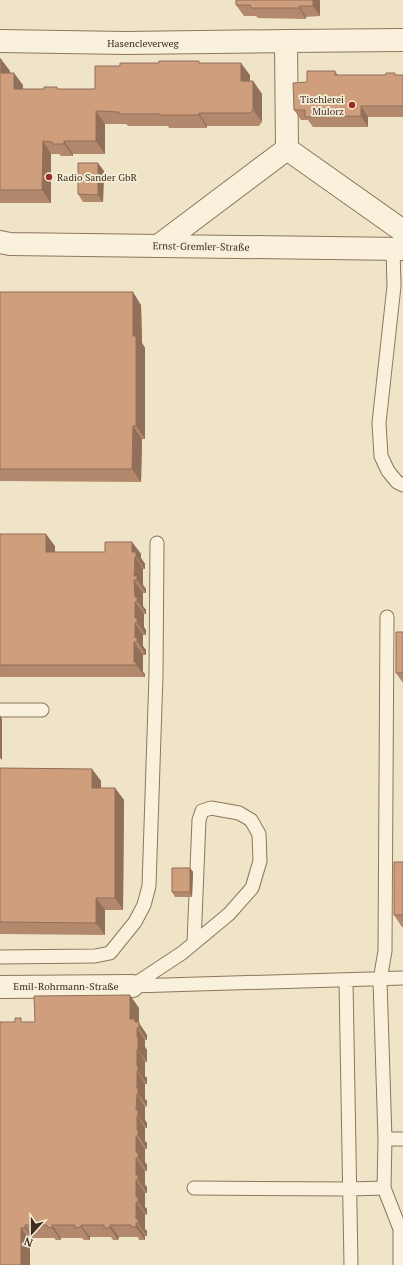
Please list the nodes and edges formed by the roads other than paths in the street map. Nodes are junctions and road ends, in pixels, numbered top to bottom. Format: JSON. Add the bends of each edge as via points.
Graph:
{"nodes":[{"id":1,"x":403,"y":40,"type":"edge"},
{"id":2,"x":0,"y":41,"type":"edge"},
{"id":3,"x":286,"y":41,"type":"junction"},
{"id":4,"x":287,"y":149,"type":"junction"},
{"id":5,"x":0,"y":242,"type":"edge"},
{"id":6,"x":400,"y":243,"type":"edge"},
{"id":7,"x":158,"y":246,"type":"junction"},
{"id":8,"x":403,"y":485,"type":"edge"},
{"id":9,"x":156,"y":543,"type":"dead end"},
{"id":10,"x":387,"y":617,"type":"dead end"},
{"id":11,"x":0,"y":710,"type":"edge"},
{"id":12,"x":42,"y":710,"type":"dead end"},
{"id":13,"x":194,"y":943,"type":"junction"},
{"id":14,"x":0,"y":957,"type":"edge"},
{"id":15,"x":403,"y":978,"type":"edge"},
{"id":16,"x":380,"y":980,"type":"junction"},
{"id":17,"x":346,"y":981,"type":"junction"},
{"id":18,"x":0,"y":986,"type":"edge"},
{"id":19,"x":132,"y":986,"type":"junction"},
{"id":20,"x":385,"y":1139,"type":"junction"},
{"id":21,"x":403,"y":1139,"type":"edge"},
{"id":22,"x":194,"y":1188,"type":"dead end"},
{"id":23,"x":384,"y":1188,"type":"junction"},
{"id":24,"x":350,"y":1189,"type":"junction"},
{"id":25,"x":351,"y":1265,"type":"edge"},
{"id":26,"x":400,"y":1265,"type":"edge"}],
"edges":[{"from":1,"to":3,"type":"street","name":"Hasencleverweg"},
{"from":2,"to":3,"type":"street","name":"Hasencleverweg"},
{"from":3,"to":4,"type":"street"},
{"from":4,"to":6,"type":"street"},
{"from":4,"to":7,"type":"street"},
{"from":5,"to":7,"type":"street","name":"Ernst-Gremler-Straße"},
{"from":6,"to":7,"type":"street","name":"Ernst-Gremler-Straße"},
{"from":6,"to":8,"type":"lane","via":[[379,424],[381,456],[388,471]]},
{"from":9,"to":14,"type":"lane","via":[[156,675],[149,886],[144,905],[135,922],[110,953],[95,956]]},
{"from":10,"to":16,"type":"lane","via":[[385,951]]},
{"from":11,"to":12,"type":"lane"},
{"from":13,"to":13,"type":"lane","via":[[229,914],[252,888],[260,861],[259,834],[251,820],[239,813],[211,808],[202,811],[199,820]]},
{"from":13,"to":19,"type":"lane"},
{"from":15,"to":16,"type":"lane"},
{"from":16,"to":17,"type":"lane"},
{"from":16,"to":20,"type":"lane"},
{"from":17,"to":19,"type":"lane"},
{"from":17,"to":24,"type":"lane"},
{"from":18,"to":19,"type":"street","name":"Emil-Rohrmann-Straße"},
{"from":20,"to":21,"type":"lane"},
{"from":20,"to":23,"type":"lane"},
{"from":22,"to":24,"type":"lane"},
{"from":23,"to":24,"type":"lane"},
{"from":23,"to":26,"type":"lane","via":[[400,1229]]},
{"from":24,"to":25,"type":"lane"}]}
